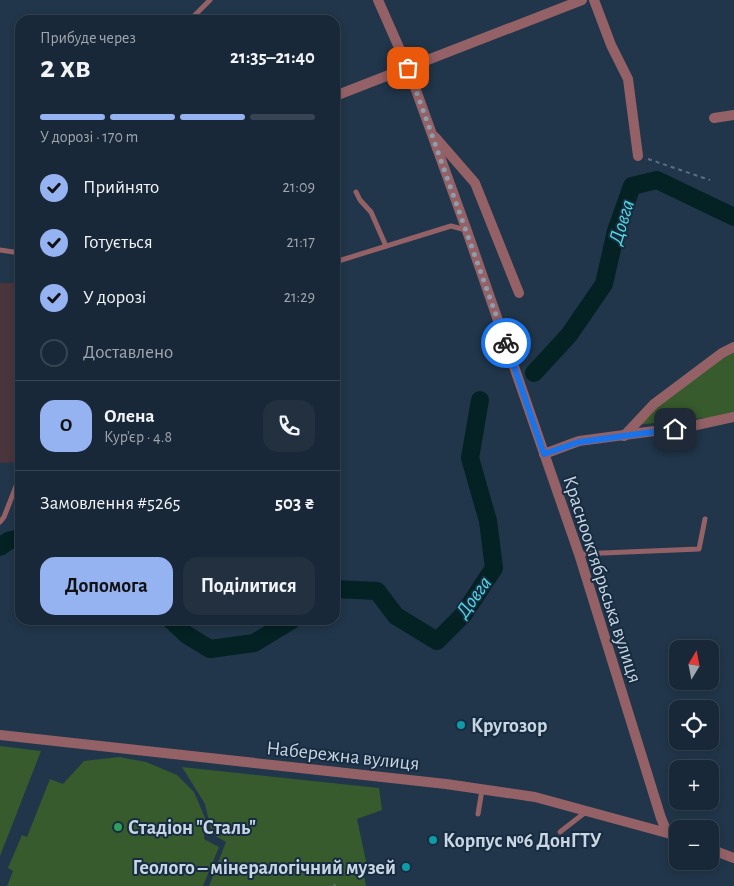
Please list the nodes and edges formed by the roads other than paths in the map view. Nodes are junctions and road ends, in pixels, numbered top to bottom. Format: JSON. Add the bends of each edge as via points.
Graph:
{"nodes":[{"id":1,"x":210,"y":0,"type":"edge"},
{"id":2,"x":378,"y":0,"type":"edge"},
{"id":3,"x":582,"y":0,"type":"edge"},
{"id":4,"x":594,"y":0,"type":"edge"},
{"id":5,"x":195,"y":15,"type":"edge"},
{"id":6,"x":408,"y":68,"type":"junction"},
{"id":7,"x":340,"y":94,"type":"edge"},
{"id":8,"x":734,"y":114,"type":"edge"},
{"id":9,"x":714,"y":118,"type":"dead end"},
{"id":10,"x":431,"y":132,"type":"junction"},
{"id":11,"x":638,"y":156,"type":"road end"},
{"id":12,"x":356,"y":192,"type":"dead end"},
{"id":13,"x":467,"y":231,"type":"junction"},
{"id":14,"x":386,"y":246,"type":"junction"},
{"id":15,"x":0,"y":250,"type":"edge"},
{"id":16,"x":15,"y":252,"type":"edge"},
{"id":17,"x":340,"y":260,"type":"edge"},
{"id":18,"x":519,"y":293,"type":"dead end"},
{"id":19,"x":734,"y":347,"type":"edge"},
{"id":20,"x":734,"y":417,"type":"edge"},
{"id":21,"x":624,"y":436,"type":"junction"},
{"id":22,"x":544,"y":454,"type":"junction"},
{"id":23,"x":15,"y":489,"type":"edge"},
{"id":24,"x":705,"y":519,"type":"dead end"},
{"id":25,"x":0,"y":522,"type":"edge"},
{"id":26,"x":579,"y":554,"type":"junction"},
{"id":27,"x":0,"y":735,"type":"edge"},
{"id":28,"x":482,"y":788,"type":"junction"},
{"id":29,"x":587,"y":811,"type":"junction"},
{"id":30,"x":478,"y":814,"type":"dead end"},
{"id":31,"x":560,"y":832,"type":"dead end"},
{"id":32,"x":667,"y":832,"type":"joint"},
{"id":33,"x":719,"y":852,"type":"edge"},
{"id":34,"x":734,"y":858,"type":"edge"}],
"edges":[{"from":1,"to":5,"type":"lane"},
{"from":2,"to":6,"type":"street","name":"Краснооктябрьська вулиця"},
{"from":3,"to":6,"type":"street"},
{"from":4,"to":11,"type":"street","via":[[628,79]]},
{"from":6,"to":7,"type":"street"},
{"from":6,"to":10,"type":"street","name":"Краснооктябрьська вулиця"},
{"from":8,"to":9,"type":"street"},
{"from":10,"to":13,"type":"street","name":"Краснооктябрьська вулиця"},
{"from":10,"to":18,"type":"street","via":[[475,183]]},
{"from":12,"to":14,"type":"lane","via":[[372,212]]},
{"from":13,"to":14,"type":"lane","via":[[451,226]]},
{"from":13,"to":22,"type":"street","name":"Краснооктябрьська вулиця"},
{"from":14,"to":17,"type":"lane"},
{"from":15,"to":16,"type":"lane"},
{"from":19,"to":21,"type":"street","via":[[654,404]]},
{"from":20,"to":21,"type":"street"},
{"from":21,"to":22,"type":"street","via":[[579,442]]},
{"from":22,"to":26,"type":"street","name":"Краснооктябрьська вулиця"},
{"from":23,"to":25,"type":"lane"},
{"from":24,"to":26,"type":"lane","via":[[699,549]]},
{"from":26,"to":32,"type":"street","name":"Краснооктябрьська вулиця"},
{"from":27,"to":28,"type":"street","name":"Набережна вулиця"},
{"from":28,"to":29,"type":"street","name":"Набережна вулиця","via":[[535,797]]},
{"from":28,"to":30,"type":"lane"},
{"from":29,"to":31,"type":"lane"},
{"from":29,"to":32,"type":"street","name":"Набережна вулиця"},
{"from":33,"to":34,"type":"street"}]}
